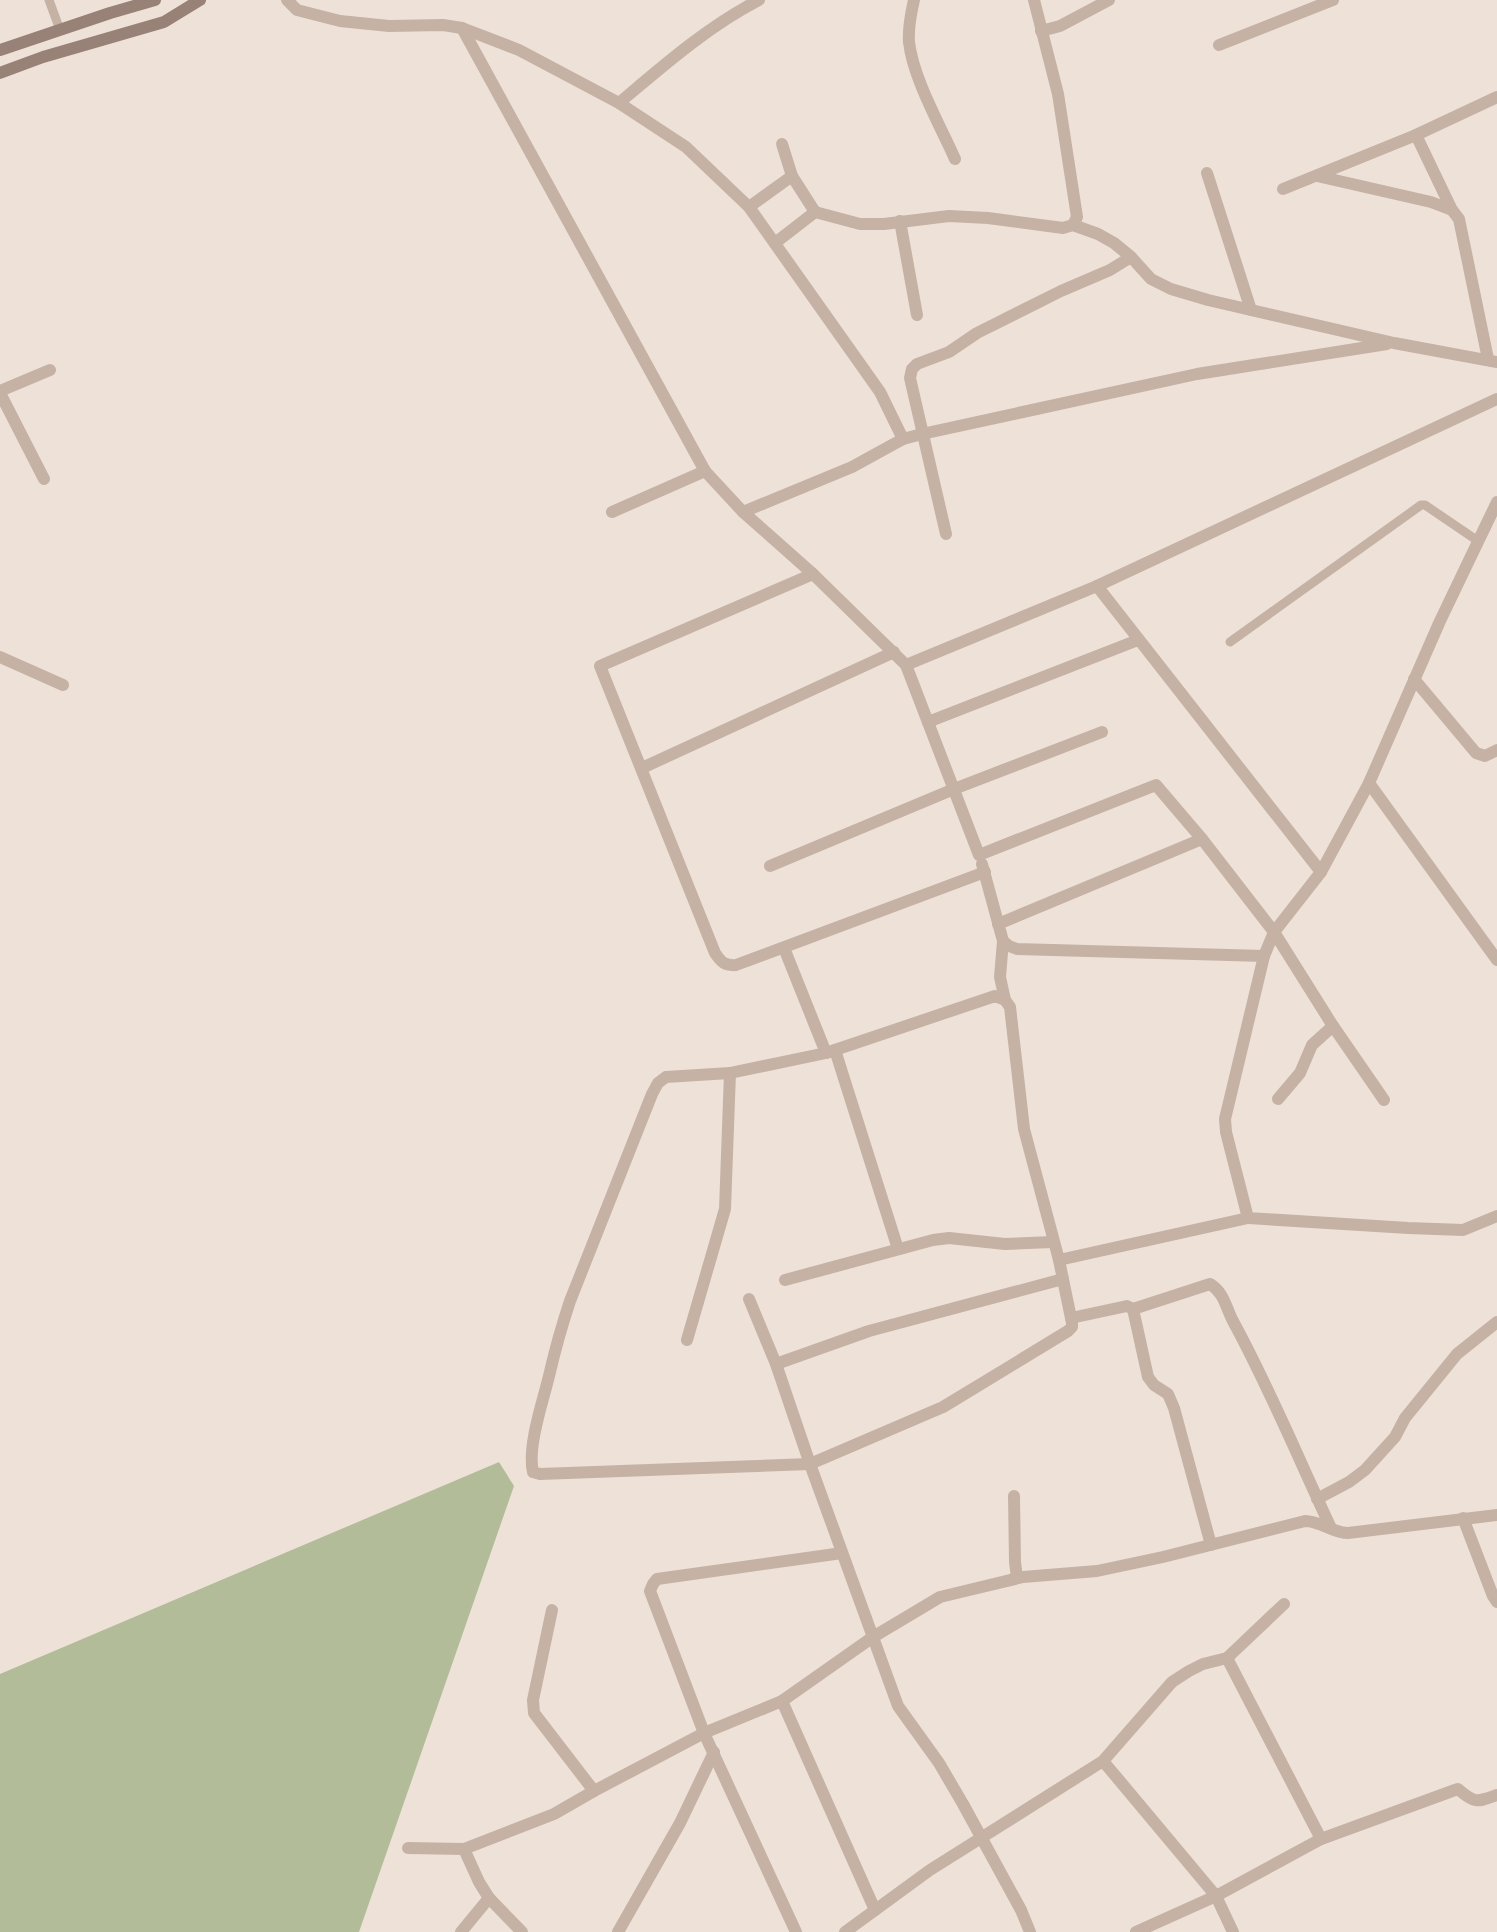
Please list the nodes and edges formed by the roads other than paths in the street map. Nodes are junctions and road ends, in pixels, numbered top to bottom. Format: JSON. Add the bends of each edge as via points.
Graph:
{"nodes":[{"id":1,"x":49,"y":0,"type":"edge"},
{"id":2,"x":155,"y":0,"type":"edge"},
{"id":3,"x":200,"y":0,"type":"edge"},
{"id":4,"x":287,"y":0,"type":"edge"},
{"id":5,"x":759,"y":0,"type":"edge"},
{"id":6,"x":914,"y":0,"type":"edge"},
{"id":7,"x":1034,"y":0,"type":"edge"},
{"id":8,"x":1109,"y":0,"type":"edge"},
{"id":9,"x":1333,"y":0,"type":"edge"},
{"id":10,"x":462,"y":28,"type":"junction"},
{"id":11,"x":60,"y":30,"type":"junction"},
{"id":12,"x":1041,"y":31,"type":"junction"},
{"id":13,"x":1219,"y":45,"type":"dead end"},
{"id":14,"x":0,"y":50,"type":"edge"},
{"id":15,"x":0,"y":73,"type":"edge"},
{"id":16,"x":1497,"y":97,"type":"edge"},
{"id":17,"x":619,"y":103,"type":"junction"},
{"id":18,"x":1416,"y":135,"type":"junction"},
{"id":19,"x":782,"y":144,"type":"dead end"},
{"id":20,"x":955,"y":159,"type":"dead end"},
{"id":21,"x":1206,"y":173,"type":"dead end"},
{"id":22,"x":792,"y":176,"type":"junction"},
{"id":23,"x":1317,"y":176,"type":"junction"},
{"id":24,"x":1283,"y":189,"type":"dead end"},
{"id":25,"x":749,"y":207,"type":"junction"},
{"id":26,"x":1452,"y":210,"type":"junction"},
{"id":27,"x":815,"y":212,"type":"junction"},
{"id":28,"x":900,"y":221,"type":"junction"},
{"id":29,"x":1073,"y":225,"type":"junction"},
{"id":30,"x":775,"y":243,"type":"junction"},
{"id":31,"x":1132,"y":257,"type":"junction"},
{"id":32,"x":1251,"y":310,"type":"junction"},
{"id":33,"x":917,"y":315,"type":"dead end"},
{"id":34,"x":1394,"y":343,"type":"junction"},
{"id":35,"x":1492,"y":360,"type":"edge"},
{"id":36,"x":50,"y":370,"type":"dead end"},
{"id":37,"x":0,"y":392,"type":"edge"},
{"id":38,"x":1497,"y":399,"type":"edge"},
{"id":39,"x":922,"y":434,"type":"junction"},
{"id":40,"x":904,"y":440,"type":"junction"},
{"id":41,"x":705,"y":471,"type":"junction"},
{"id":42,"x":44,"y":479,"type":"dead end"},
{"id":43,"x":1497,"y":502,"type":"edge"},
{"id":44,"x":612,"y":512,"type":"dead end"},
{"id":45,"x":744,"y":512,"type":"junction"},
{"id":46,"x":946,"y":534,"type":"dead end"},
{"id":47,"x":1478,"y":541,"type":"junction"},
{"id":48,"x":813,"y":574,"type":"junction"},
{"id":49,"x":1097,"y":586,"type":"junction"},
{"id":50,"x":1138,"y":640,"type":"junction"},
{"id":51,"x":1230,"y":642,"type":"dead end"},
{"id":52,"x":894,"y":652,"type":"junction"},
{"id":53,"x":0,"y":657,"type":"edge"},
{"id":54,"x":906,"y":665,"type":"junction"},
{"id":55,"x":1414,"y":678,"type":"junction"},
{"id":56,"x":63,"y":685,"type":"dead end"},
{"id":57,"x":928,"y":722,"type":"junction"},
{"id":58,"x":1102,"y":732,"type":"dead end"},
{"id":59,"x":1497,"y":750,"type":"edge"},
{"id":60,"x":642,"y":768,"type":"junction"},
{"id":61,"x":1369,"y":783,"type":"junction"},
{"id":62,"x":954,"y":789,"type":"junction"},
{"id":63,"x":1202,"y":839,"type":"junction"},
{"id":64,"x":979,"y":855,"type":"junction"},
{"id":65,"x":770,"y":866,"type":"dead end"},
{"id":66,"x":985,"y":872,"type":"junction"},
{"id":67,"x":1321,"y":872,"type":"junction"},
{"id":68,"x":998,"y":924,"type":"junction"},
{"id":69,"x":1274,"y":932,"type":"junction"},
{"id":70,"x":1003,"y":940,"type":"junction"},
{"id":71,"x":784,"y":948,"type":"junction"},
{"id":72,"x":1264,"y":956,"type":"junction"},
{"id":73,"x":1497,"y":960,"type":"edge"},
{"id":74,"x":1005,"y":1000,"type":"junction"},
{"id":75,"x":1333,"y":1026,"type":"junction"},
{"id":76,"x":830,"y":1052,"type":"junction"},
{"id":77,"x":730,"y":1073,"type":"junction"},
{"id":78,"x":1278,"y":1099,"type":"dead end"},
{"id":79,"x":1384,"y":1100,"type":"dead end"},
{"id":80,"x":1497,"y":1216,"type":"edge"},
{"id":81,"x":1248,"y":1218,"type":"junction"},
{"id":82,"x":1053,"y":1242,"type":"junction"},
{"id":83,"x":898,"y":1249,"type":"junction"},
{"id":84,"x":1059,"y":1260,"type":"junction"},
{"id":85,"x":1063,"y":1279,"type":"junction"},
{"id":86,"x":785,"y":1280,"type":"dead end"},
{"id":87,"x":749,"y":1299,"type":"dead end"},
{"id":88,"x":1133,"y":1309,"type":"junction"},
{"id":89,"x":1071,"y":1318,"type":"junction"},
{"id":90,"x":1497,"y":1322,"type":"edge"},
{"id":91,"x":688,"y":1340,"type":"dead end"},
{"id":92,"x":776,"y":1364,"type":"junction"},
{"id":93,"x":810,"y":1464,"type":"junction"},
{"id":94,"x":1014,"y":1496,"type":"dead end"},
{"id":95,"x":1317,"y":1499,"type":"junction"},
{"id":96,"x":1497,"y":1514,"type":"edge"},
{"id":97,"x":1463,"y":1518,"type":"junction"},
{"id":98,"x":1331,"y":1528,"type":"junction"},
{"id":99,"x":1211,"y":1545,"type":"junction"},
{"id":100,"x":842,"y":1553,"type":"junction"},
{"id":101,"x":1017,"y":1578,"type":"junction"},
{"id":102,"x":1497,"y":1602,"type":"edge"},
{"id":103,"x":1284,"y":1604,"type":"dead end"},
{"id":104,"x":552,"y":1610,"type":"dead end"},
{"id":105,"x":873,"y":1637,"type":"junction"},
{"id":106,"x":1228,"y":1658,"type":"junction"},
{"id":107,"x":782,"y":1701,"type":"junction"},
{"id":108,"x":704,"y":1734,"type":"junction"},
{"id":109,"x":714,"y":1752,"type":"junction"},
{"id":110,"x":1103,"y":1762,"type":"junction"},
{"id":111,"x":594,"y":1791,"type":"junction"},
{"id":112,"x":1497,"y":1795,"type":"edge"},
{"id":113,"x":982,"y":1837,"type":"junction"},
{"id":114,"x":1321,"y":1839,"type":"junction"},
{"id":115,"x":408,"y":1848,"type":"dead end"},
{"id":116,"x":464,"y":1848,"type":"junction"},
{"id":117,"x":1216,"y":1896,"type":"junction"},
{"id":118,"x":489,"y":1898,"type":"junction"},
{"id":119,"x":875,"y":1910,"type":"junction"},
{"id":120,"x":461,"y":1932,"type":"edge"},
{"id":121,"x":522,"y":1932,"type":"edge"},
{"id":122,"x":618,"y":1932,"type":"edge"},
{"id":123,"x":796,"y":1932,"type":"edge"},
{"id":124,"x":845,"y":1932,"type":"edge"},
{"id":125,"x":1030,"y":1932,"type":"edge"},
{"id":126,"x":1136,"y":1932,"type":"edge"},
{"id":127,"x":1233,"y":1932,"type":"edge"}],
"edges":[{"from":1,"to":11,"type":"lane"},
{"from":2,"to":11,"type":"main road"},
{"from":3,"to":15,"type":"main road","via":[[164,22],[43,57]]},
{"from":4,"to":10,"type":"street","via":[[297,10],[340,21]]},
{"from":5,"to":17,"type":"street","via":[[697,38]]},
{"from":6,"to":20,"type":"street","via":[[909,40],[914,67]]},
{"from":7,"to":12,"type":"street"},
{"from":8,"to":12,"type":"street","via":[[1060,26]]},
{"from":9,"to":13,"type":"street"},
{"from":10,"to":17,"type":"street","via":[[519,50]]},
{"from":10,"to":41,"type":"street"},
{"from":11,"to":14,"type":"main road"},
{"from":12,"to":29,"type":"street","via":[[1058,94],[1077,216]]},
{"from":16,"to":18,"type":"street"},
{"from":17,"to":25,"type":"street","via":[[686,147]]},
{"from":18,"to":23,"type":"street"},
{"from":18,"to":26,"type":"street"},
{"from":19,"to":22,"type":"street"},
{"from":21,"to":32,"type":"street"},
{"from":22,"to":25,"type":"street"},
{"from":22,"to":27,"type":"street"},
{"from":23,"to":24,"type":"street"},
{"from":23,"to":26,"type":"street","via":[[1432,202]]},
{"from":25,"to":30,"type":"street"},
{"from":26,"to":35,"type":"street","via":[[1459,219]]},
{"from":27,"to":28,"type":"street","via":[[860,224]]},
{"from":27,"to":30,"type":"street"},
{"from":28,"to":29,"type":"street","via":[[949,216],[1063,228]]},
{"from":28,"to":33,"type":"street"},
{"from":29,"to":31,"type":"street","via":[[1098,234]]},
{"from":30,"to":40,"type":"street","via":[[880,392]]},
{"from":31,"to":32,"type":"street","via":[[1151,279],[1171,290]]},
{"from":31,"to":39,"type":"street","via":[[978,333],[950,352],[917,364],[910,378]]},
{"from":32,"to":34,"type":"street"},
{"from":34,"to":35,"type":"street"},
{"from":34,"to":39,"type":"street","via":[[1197,374]]},
{"from":36,"to":37,"type":"street"},
{"from":37,"to":42,"type":"street"},
{"from":38,"to":49,"type":"street"},
{"from":39,"to":40,"type":"street"},
{"from":39,"to":46,"type":"street"},
{"from":40,"to":45,"type":"street","via":[[852,468]]},
{"from":41,"to":44,"type":"street"},
{"from":41,"to":45,"type":"street"},
{"from":43,"to":47,"type":"street"},
{"from":45,"to":48,"type":"street"},
{"from":47,"to":51,"type":"lane","via":[[1421,505]]},
{"from":47,"to":55,"type":"street"},
{"from":48,"to":52,"type":"street"},
{"from":48,"to":60,"type":"street","via":[[600,666]]},
{"from":49,"to":50,"type":"street"},
{"from":49,"to":54,"type":"street"},
{"from":50,"to":57,"type":"street"},
{"from":50,"to":67,"type":"street"},
{"from":52,"to":54,"type":"street"},
{"from":52,"to":60,"type":"street"},
{"from":53,"to":56,"type":"street"},
{"from":54,"to":57,"type":"street"},
{"from":55,"to":59,"type":"street","via":[[1476,753],[1485,756]]},
{"from":55,"to":61,"type":"street"},
{"from":57,"to":62,"type":"street"},
{"from":58,"to":62,"type":"street"},
{"from":60,"to":71,"type":"street","via":[[721,962],[736,965]]},
{"from":61,"to":67,"type":"street"},
{"from":61,"to":73,"type":"street"},
{"from":62,"to":64,"type":"street"},
{"from":62,"to":65,"type":"street"},
{"from":63,"to":64,"type":"street","via":[[1159,787],[1152,784]]},
{"from":63,"to":68,"type":"street"},
{"from":63,"to":69,"type":"street"},
{"from":64,"to":66,"type":"street"},
{"from":66,"to":68,"type":"street"},
{"from":66,"to":71,"type":"street"},
{"from":67,"to":69,"type":"street"},
{"from":68,"to":70,"type":"street"},
{"from":69,"to":72,"type":"street"},
{"from":69,"to":75,"type":"street"},
{"from":70,"to":72,"type":"street","via":[[1017,949]]},
{"from":70,"to":74,"type":"street","via":[[1000,977]]},
{"from":71,"to":76,"type":"street"},
{"from":72,"to":81,"type":"street","via":[[1225,1119]]},
{"from":74,"to":76,"type":"street","via":[[995,996]]},
{"from":74,"to":82,"type":"street","via":[[1010,1007],[1024,1129]]},
{"from":75,"to":78,"type":"street","via":[[1312,1045],[1300,1073]]},
{"from":75,"to":79,"type":"street"},
{"from":76,"to":77,"type":"street"},
{"from":76,"to":83,"type":"street"},
{"from":77,"to":91,"type":"street","via":[[725,1209]]},
{"from":77,"to":93,"type":"street","via":[[666,1077],[652,1094],[559,1333],[541,1407],[532,1468],[533,1472],[540,1474]]},
{"from":80,"to":81,"type":"street","via":[[1463,1230]]},
{"from":81,"to":84,"type":"street"},
{"from":82,"to":83,"type":"street","via":[[1005,1244],[949,1238]]},
{"from":82,"to":84,"type":"street"},
{"from":83,"to":86,"type":"street"},
{"from":84,"to":85,"type":"street"},
{"from":85,"to":89,"type":"street"},
{"from":85,"to":92,"type":"street","via":[[869,1331]]},
{"from":87,"to":92,"type":"street"},
{"from":88,"to":89,"type":"street","via":[[1127,1306]]},
{"from":88,"to":95,"type":"street","via":[[1210,1284],[1216,1288],[1252,1354]]},
{"from":88,"to":99,"type":"street","via":[[1148,1377],[1168,1394],[1174,1408]]},
{"from":89,"to":93,"type":"street","via":[[1072,1327],[1068,1331],[943,1407]]},
{"from":90,"to":95,"type":"street","via":[[1457,1354],[1405,1418],[1395,1437],[1365,1470]]},
{"from":92,"to":93,"type":"street"},
{"from":93,"to":100,"type":"street"},
{"from":94,"to":101,"type":"street"},
{"from":95,"to":98,"type":"street"},
{"from":96,"to":97,"type":"street"},
{"from":97,"to":98,"type":"street","via":[[1348,1533]]},
{"from":97,"to":102,"type":"street"},
{"from":98,"to":99,"type":"street","via":[[1305,1521]]},
{"from":99,"to":101,"type":"street","via":[[1097,1571]]},
{"from":100,"to":105,"type":"street"},
{"from":100,"to":108,"type":"street","via":[[658,1579],[653,1584],[652,1598]]},
{"from":101,"to":105,"type":"street","via":[[940,1597]]},
{"from":103,"to":106,"type":"street"},
{"from":104,"to":111,"type":"street","via":[[533,1700],[534,1714]]},
{"from":105,"to":107,"type":"street"},
{"from":105,"to":113,"type":"street","via":[[898,1706],[939,1763]]},
{"from":106,"to":110,"type":"street","via":[[1189,1670],[1172,1682]]},
{"from":106,"to":114,"type":"street"},
{"from":107,"to":108,"type":"street"},
{"from":107,"to":119,"type":"street"},
{"from":108,"to":109,"type":"street"},
{"from":108,"to":111,"type":"street"},
{"from":109,"to":122,"type":"street","via":[[680,1823]]},
{"from":109,"to":123,"type":"street"},
{"from":110,"to":113,"type":"street"},
{"from":110,"to":117,"type":"street"},
{"from":111,"to":116,"type":"street","via":[[554,1814]]},
{"from":112,"to":114,"type":"street","via":[[1474,1801],[1458,1789]]},
{"from":113,"to":119,"type":"street"},
{"from":113,"to":125,"type":"street"},
{"from":114,"to":117,"type":"street"},
{"from":115,"to":116,"type":"street"},
{"from":116,"to":118,"type":"street"},
{"from":117,"to":126,"type":"street"},
{"from":117,"to":127,"type":"street"},
{"from":118,"to":120,"type":"street"},
{"from":118,"to":121,"type":"street"},
{"from":119,"to":124,"type":"street"}]}
